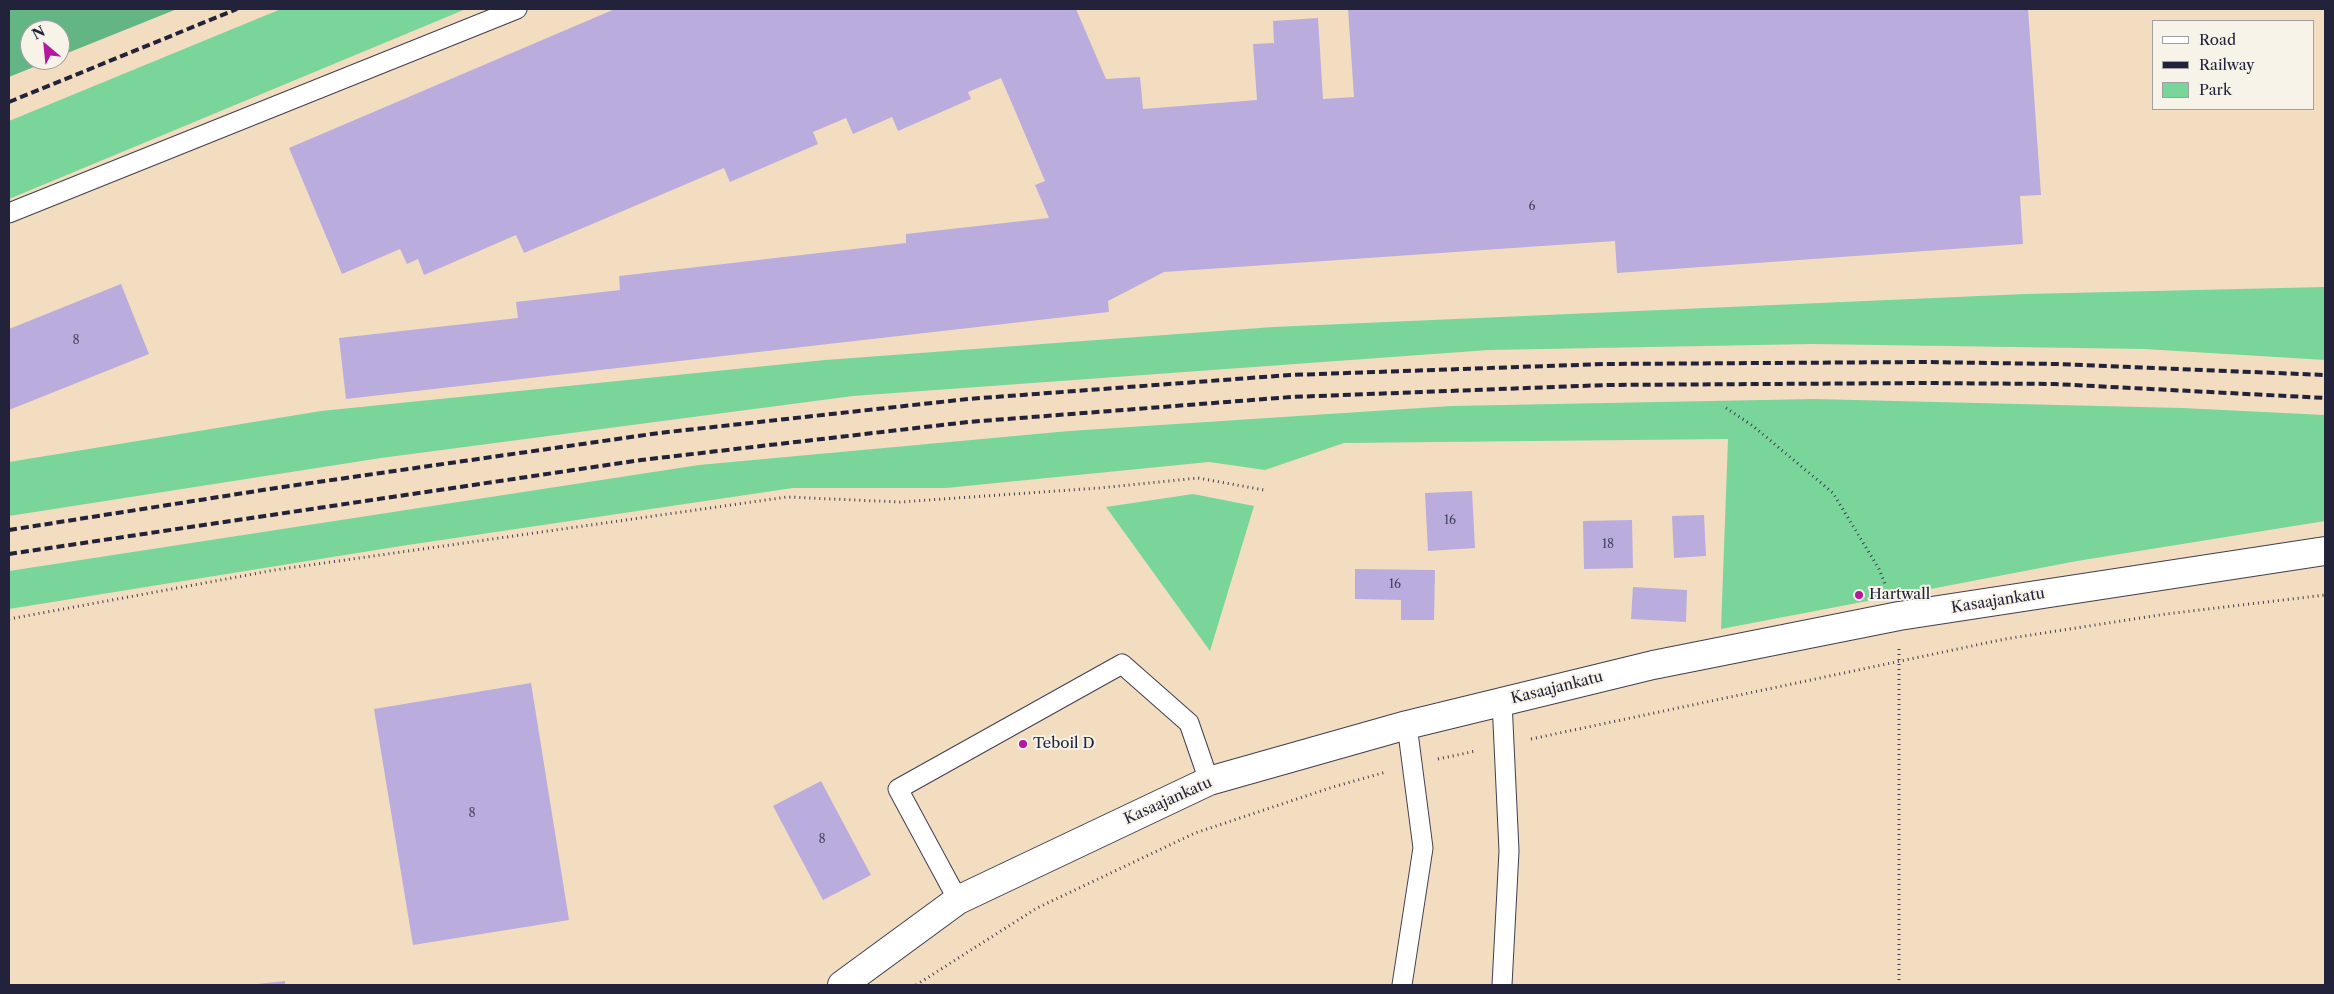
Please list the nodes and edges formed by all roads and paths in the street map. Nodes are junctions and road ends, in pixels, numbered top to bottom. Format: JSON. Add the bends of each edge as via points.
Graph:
{"nodes":[{"id":1,"x":517,"y":9,"type":"edge"},
{"id":2,"x":9,"y":213,"type":"edge"},
{"id":3,"x":1726,"y":408,"type":"dead end"},
{"id":4,"x":1264,"y":490,"type":"dead end"},
{"id":5,"x":2325,"y":551,"type":"edge"},
{"id":6,"x":2325,"y":595,"type":"edge"},
{"id":7,"x":1899,"y":616,"type":"junction"},
{"id":8,"x":9,"y":619,"type":"edge"},
{"id":9,"x":1899,"y":662,"type":"junction"},
{"id":10,"x":1502,"y":701,"type":"junction"},
{"id":11,"x":1407,"y":725,"type":"junction"},
{"id":12,"x":1504,"y":745,"type":"junction"},
{"id":13,"x":1413,"y":764,"type":"junction"},
{"id":14,"x":1209,"y":781,"type":"junction"},
{"id":15,"x":958,"y":900,"type":"junction"},
{"id":16,"x":842,"y":985,"type":"edge"},
{"id":17,"x":916,"y":985,"type":"edge"},
{"id":18,"x":1402,"y":985,"type":"edge"},
{"id":19,"x":1502,"y":985,"type":"edge"},
{"id":20,"x":1898,"y":985,"type":"edge"}],
"edges":[{"from":1,"to":2,"type":"lane"},
{"from":3,"to":7,"type":"path","via":[[1753,426],[1832,493],[1879,569]]},
{"from":4,"to":8,"type":"path","via":[[1198,478],[900,502],[787,497],[275,570]]},
{"from":5,"to":7,"type":"street","name":"Kasaajankatu"},
{"from":6,"to":9,"type":"path","via":[[2166,614],[2005,639]]},
{"from":7,"to":10,"type":"street","name":"Kasaajankatu","via":[[1653,665]]},
{"from":9,"to":12,"type":"path"},
{"from":9,"to":20,"type":"path"},
{"from":10,"to":11,"type":"street","name":"Kasaajankatu"},
{"from":10,"to":12,"type":"lane"},
{"from":11,"to":13,"type":"lane"},
{"from":11,"to":14,"type":"street","name":"Kasaajankatu"},
{"from":12,"to":13,"type":"path"},
{"from":12,"to":19,"type":"lane","via":[[1509,852]]},
{"from":13,"to":17,"type":"path","via":[[1195,833],[1037,908]]},
{"from":13,"to":18,"type":"lane","via":[[1423,848]]},
{"from":14,"to":15,"type":"street","name":"Kasaajankatu"},
{"from":14,"to":15,"type":"lane","via":[[1189,723],[1122,664],[898,788]]},
{"from":15,"to":16,"type":"street","name":"Kasaajankatu"}]}
